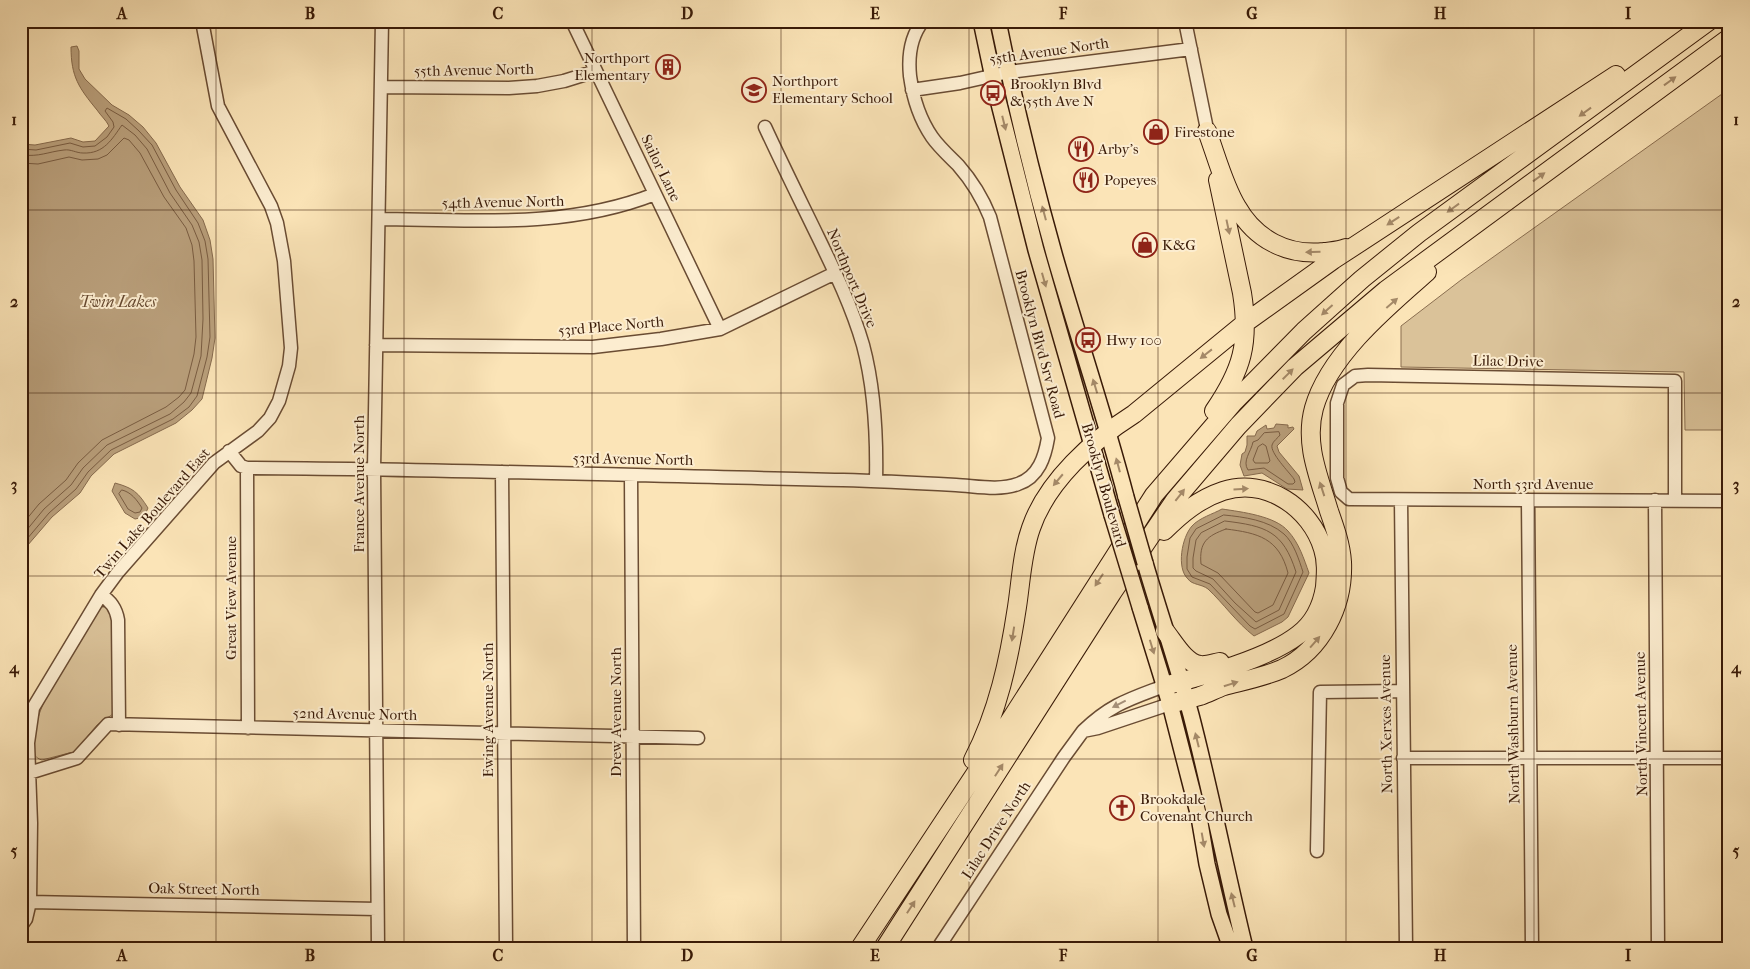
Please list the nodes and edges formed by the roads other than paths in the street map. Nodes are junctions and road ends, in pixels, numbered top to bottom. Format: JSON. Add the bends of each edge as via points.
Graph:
{"nodes":[{"id":1,"x":202,"y":21,"type":"edge"},
{"id":2,"x":382,"y":21,"type":"edge"},
{"id":3,"x":572,"y":21,"type":"edge"},
{"id":4,"x":923,"y":21,"type":"edge"},
{"id":5,"x":980,"y":21,"type":"edge"},
{"id":6,"x":998,"y":21,"type":"edge"},
{"id":7,"x":1185,"y":21,"type":"edge"},
{"id":8,"x":1698,"y":21,"type":"edge"},
{"id":9,"x":1709,"y":21,"type":"edge"},
{"id":10,"x":1729,"y":38,"type":"edge"},
{"id":11,"x":1191,"y":49,"type":"junction"},
{"id":12,"x":596,"y":71,"type":"junction"},
{"id":13,"x":1009,"y":72,"type":"junction"},
{"id":14,"x":992,"y":75,"type":"junction"},
{"id":15,"x":381,"y":86,"type":"junction"},
{"id":16,"x":912,"y":90,"type":"junction"},
{"id":17,"x":764,"y":127,"type":"dead end"},
{"id":18,"x":1208,"y":132,"type":"junction"},
{"id":19,"x":1218,"y":180,"type":"joint"},
{"id":20,"x":655,"y":194,"type":"junction"},
{"id":21,"x":1512,"y":197,"type":"junction"},
{"id":22,"x":379,"y":218,"type":"junction"},
{"id":23,"x":1361,"y":242,"type":"junction"},
{"id":24,"x":835,"y":273,"type":"junction"},
{"id":25,"x":1245,"y":323,"type":"junction"},
{"id":26,"x":720,"y":330,"type":"junction"},
{"id":27,"x":376,"y":345,"type":"junction"},
{"id":28,"x":1109,"y":432,"type":"junction"},
{"id":29,"x":1092,"y":446,"type":"junction"},
{"id":30,"x":229,"y":451,"type":"junction"},
{"id":31,"x":247,"y":468,"type":"junction"},
{"id":32,"x":374,"y":469,"type":"junction"},
{"id":33,"x":1038,"y":469,"type":"joint"},
{"id":34,"x":502,"y":472,"type":"junction"},
{"id":35,"x":631,"y":476,"type":"junction"},
{"id":36,"x":876,"y":481,"type":"junction"},
{"id":37,"x":1341,"y":492,"type":"joint"},
{"id":38,"x":1154,"y":495,"type":"junction"},
{"id":39,"x":1401,"y":500,"type":"junction"},
{"id":40,"x":1528,"y":500,"type":"junction"},
{"id":41,"x":1655,"y":500,"type":"junction"},
{"id":42,"x":1675,"y":500,"type":"junction"},
{"id":43,"x":1729,"y":501,"type":"edge"},
{"id":44,"x":1112,"y":593,"type":"junction"},
{"id":45,"x":102,"y":594,"type":"junction"},
{"id":46,"x":1165,"y":631,"type":"junction"},
{"id":47,"x":1286,"y":644,"type":"junction"},
{"id":48,"x":1173,"y":684,"type":"junction"},
{"id":49,"x":1402,"y":691,"type":"junction"},
{"id":50,"x":1178,"y":702,"type":"junction"},
{"id":51,"x":120,"y":725,"type":"junction"},
{"id":52,"x":248,"y":728,"type":"junction"},
{"id":53,"x":376,"y":730,"type":"junction"},
{"id":54,"x":1083,"y":730,"type":"junction"},
{"id":55,"x":504,"y":733,"type":"junction"},
{"id":56,"x":633,"y":737,"type":"junction"},
{"id":57,"x":698,"y":738,"type":"dead end"},
{"id":58,"x":1403,"y":758,"type":"junction"},
{"id":59,"x":1530,"y":758,"type":"junction"},
{"id":60,"x":1729,"y":758,"type":"edge"},
{"id":61,"x":1658,"y":759,"type":"junction"},
{"id":62,"x":29,"y":772,"type":"junction"},
{"id":63,"x":937,"y":830,"type":"junction"},
{"id":64,"x":1317,"y":850,"type":"dead end"},
{"id":65,"x":30,"y":902,"type":"junction"},
{"id":66,"x":377,"y":909,"type":"junction"},
{"id":67,"x":21,"y":926,"type":"edge"},
{"id":68,"x":378,"y":948,"type":"edge"},
{"id":69,"x":506,"y":948,"type":"edge"},
{"id":70,"x":634,"y":948,"type":"edge"},
{"id":71,"x":860,"y":948,"type":"edge"},
{"id":72,"x":885,"y":948,"type":"edge"},
{"id":73,"x":938,"y":948,"type":"edge"},
{"id":74,"x":1231,"y":948,"type":"edge"},
{"id":75,"x":1245,"y":948,"type":"edge"},
{"id":76,"x":1406,"y":948,"type":"edge"},
{"id":77,"x":1532,"y":948,"type":"edge"},
{"id":78,"x":1658,"y":948,"type":"edge"}],
"edges":[{"from":1,"to":30,"type":"street","name":"Twin Lake Boulevard East","via":[[218,106],[277,223],[290,330],[289,366],[279,401],[258,431]]},
{"from":2,"to":15,"type":"street","name":"France Avenue North"},
{"from":3,"to":12,"type":"street","name":"Sailor Lane"},
{"from":4,"to":16,"type":"street","name":"Brooklyn Blvd Srv Road","via":[[910,51]]},
{"from":5,"to":14,"type":"main road","name":"Brooklyn Boulevard"},
{"from":6,"to":13,"type":"main road","name":"Brooklyn Boulevard"},
{"from":7,"to":11,"type":"street"},
{"from":8,"to":23,"type":"highway","one_way":true},
{"from":9,"to":38,"type":"highway","one_way":true,"via":[[1362,278],[1263,371]]},
{"from":21,"to":10,"type":"highway","one_way":true},
{"from":11,"to":13,"type":"street","name":"55th Avenue North"},
{"from":11,"to":18,"type":"street"},
{"from":12,"to":15,"type":"street","name":"55th Avenue North","via":[[537,86],[509,88]]},
{"from":12,"to":20,"type":"street","name":"Sailor Lane"},
{"from":13,"to":14,"type":"street","name":"55th Avenue North"},
{"from":28,"to":13,"type":"main road","name":"Brooklyn Boulevard","one_way":true,"via":[[1055,257]]},
{"from":14,"to":16,"type":"street","name":"55th Avenue North"},
{"from":14,"to":29,"type":"main road","name":"Brooklyn Boulevard","one_way":true,"via":[[1036,250]]},
{"from":15,"to":22,"type":"street","name":"France Avenue North"},
{"from":16,"to":33,"type":"street","name":"Brooklyn Blvd Srv Road","via":[[924,124],[978,190],[992,226],[1048,438],[1046,454]]},
{"from":17,"to":24,"type":"street","name":"Northport Drive"},
{"from":18,"to":19,"type":"street"},
{"from":23,"to":18,"type":"highway","one_way":true,"via":[[1335,251],[1303,253],[1282,248],[1260,235],[1236,206]]},
{"from":19,"to":25,"type":"highway","one_way":true,"via":[[1242,293]]},
{"from":20,"to":22,"type":"street","name":"54th Avenue North","via":[[603,210],[539,220]]},
{"from":20,"to":26,"type":"street","name":"Sailor Lane"},
{"from":44,"to":21,"type":"highway","one_way":true,"via":[[1175,500],[1267,395],[1324,341],[1386,290]]},
{"from":50,"to":21,"type":"highway","one_way":true,"via":[[1283,668],[1304,654],[1325,630],[1340,595],[1342,562],[1337,534],[1312,452],[1311,426],[1317,400],[1330,375],[1372,322]]},
{"from":22,"to":27,"type":"street","name":"France Avenue North"},
{"from":23,"to":25,"type":"highway"},
{"from":24,"to":26,"type":"street","name":"53rd Place North"},
{"from":24,"to":36,"type":"street","name":"Northport Drive","via":[[863,345],[871,383],[876,421]]},
{"from":25,"to":28,"type":"highway","one_way":true},
{"from":25,"to":38,"type":"highway","via":[[1244,350],[1228,390]]},
{"from":26,"to":27,"type":"street","name":"53rd Place North","via":[[593,347]]},
{"from":27,"to":32,"type":"street","name":"France Avenue North"},
{"from":28,"to":29,"type":"highway"},
{"from":46,"to":28,"type":"main road","name":"Brooklyn Boulevard","one_way":true,"bridge":true},
{"from":29,"to":48,"type":"main road","name":"Brooklyn Boulevard","one_way":true,"bridge":true,"via":[[1140,607]]},
{"from":29,"to":63,"type":"highway","one_way":true,"via":[[1053,485],[1031,526],[1003,683],[985,735]]},
{"from":30,"to":31,"type":"street","via":[[241,466]]},
{"from":30,"to":45,"type":"street","name":"Twin Lake Boulevard East","via":[[214,462]]},
{"from":31,"to":32,"type":"street","name":"53rd Avenue North"},
{"from":31,"to":52,"type":"street","name":"Great View Avenue"},
{"from":32,"to":34,"type":"street","name":"53rd Avenue North"},
{"from":32,"to":53,"type":"street","name":"France Avenue North"},
{"from":33,"to":36,"type":"street","name":"53rd Avenue North","via":[[1019,484],[999,487]]},
{"from":34,"to":35,"type":"street","name":"53rd Avenue North"},
{"from":34,"to":55,"type":"street","name":"Ewing Avenue North"},
{"from":35,"to":36,"type":"street","name":"53rd Avenue North"},
{"from":35,"to":56,"type":"street","name":"Drew Avenue North"},
{"from":37,"to":39,"type":"street","name":"North 53rd Avenue","via":[[1350,499]]},
{"from":37,"to":42,"type":"street","name":"Lilac Drive","via":[[1337,478],[1337,404],[1343,385],[1355,376],[1675,381]]},
{"from":38,"to":63,"type":"highway","one_way":true},
{"from":39,"to":40,"type":"street","name":"North 53rd Avenue"},
{"from":39,"to":49,"type":"street","name":"North Xerxes Avenue"},
{"from":40,"to":41,"type":"street","name":"North 53rd Avenue"},
{"from":40,"to":59,"type":"street","name":"North Washburn Avenue"},
{"from":41,"to":42,"type":"street","name":"North 53rd Avenue"},
{"from":41,"to":61,"type":"street","name":"North Vincent Avenue"},
{"from":42,"to":43,"type":"street","name":"North 53rd Avenue"},
{"from":44,"to":47,"type":"highway","one_way":true,"via":[[1161,534],[1192,506],[1224,491],[1244,488],[1266,491],[1304,514],[1319,538],[1325,558],[1326,578],[1319,610],[1308,627]]},
{"from":72,"to":44,"type":"highway","one_way":true},
{"from":45,"to":51,"type":"street","via":[[117,610]]},
{"from":45,"to":62,"type":"street","name":"Twin Lake Boulevard East","via":[[33,708],[28,743]]},
{"from":46,"to":47,"type":"highway","via":[[1185,656],[1200,665]]},
{"from":46,"to":48,"type":"main road","name":"Brooklyn Boulevard"},
{"from":47,"to":48,"type":"highway"},
{"from":48,"to":50,"type":"main road","name":"Brooklyn Boulevard"},
{"from":48,"to":54,"type":"street","name":"Lilac Drive North","one_way":true,"via":[[1115,706]]},
{"from":49,"to":58,"type":"street","name":"North Xerxes Avenue"},
{"from":49,"to":64,"type":"street","via":[[1320,692]]},
{"from":50,"to":54,"type":"street"},
{"from":50,"to":74,"type":"main road","name":"Brooklyn Boulevard","one_way":true,"via":[[1207,864]]},
{"from":75,"to":50,"type":"main road","name":"Brooklyn Boulevard","one_way":true,"via":[[1207,781]]},
{"from":51,"to":52,"type":"street","name":"52nd Avenue North"},
{"from":51,"to":62,"type":"street","name":"52nd Avenue North","via":[[108,724],[77,758]]},
{"from":52,"to":53,"type":"street","name":"52nd Avenue North"},
{"from":53,"to":55,"type":"street","name":"52nd Avenue North"},
{"from":53,"to":66,"type":"street","name":"France Avenue North"},
{"from":54,"to":73,"type":"street","name":"Lilac Drive North"},
{"from":55,"to":56,"type":"street","name":"52nd Avenue North"},
{"from":55,"to":69,"type":"street","name":"Ewing Avenue North"},
{"from":56,"to":57,"type":"street","name":"52nd Avenue North"},
{"from":56,"to":70,"type":"street","name":"Drew Avenue North"},
{"from":58,"to":59,"type":"street"},
{"from":58,"to":76,"type":"street","name":"North Xerxes Avenue"},
{"from":59,"to":61,"type":"street"},
{"from":59,"to":77,"type":"street","name":"North Washburn Avenue"},
{"from":60,"to":61,"type":"street"},
{"from":61,"to":78,"type":"street","name":"North Vincent Avenue"},
{"from":62,"to":65,"type":"street","name":"Twin Lake Boulevard East"},
{"from":63,"to":71,"type":"highway"},
{"from":65,"to":66,"type":"street","name":"Oak Street North"},
{"from":65,"to":67,"type":"street","name":"Twin Lake Boulevard East"},
{"from":66,"to":68,"type":"street","name":"France Avenue North"}]}
